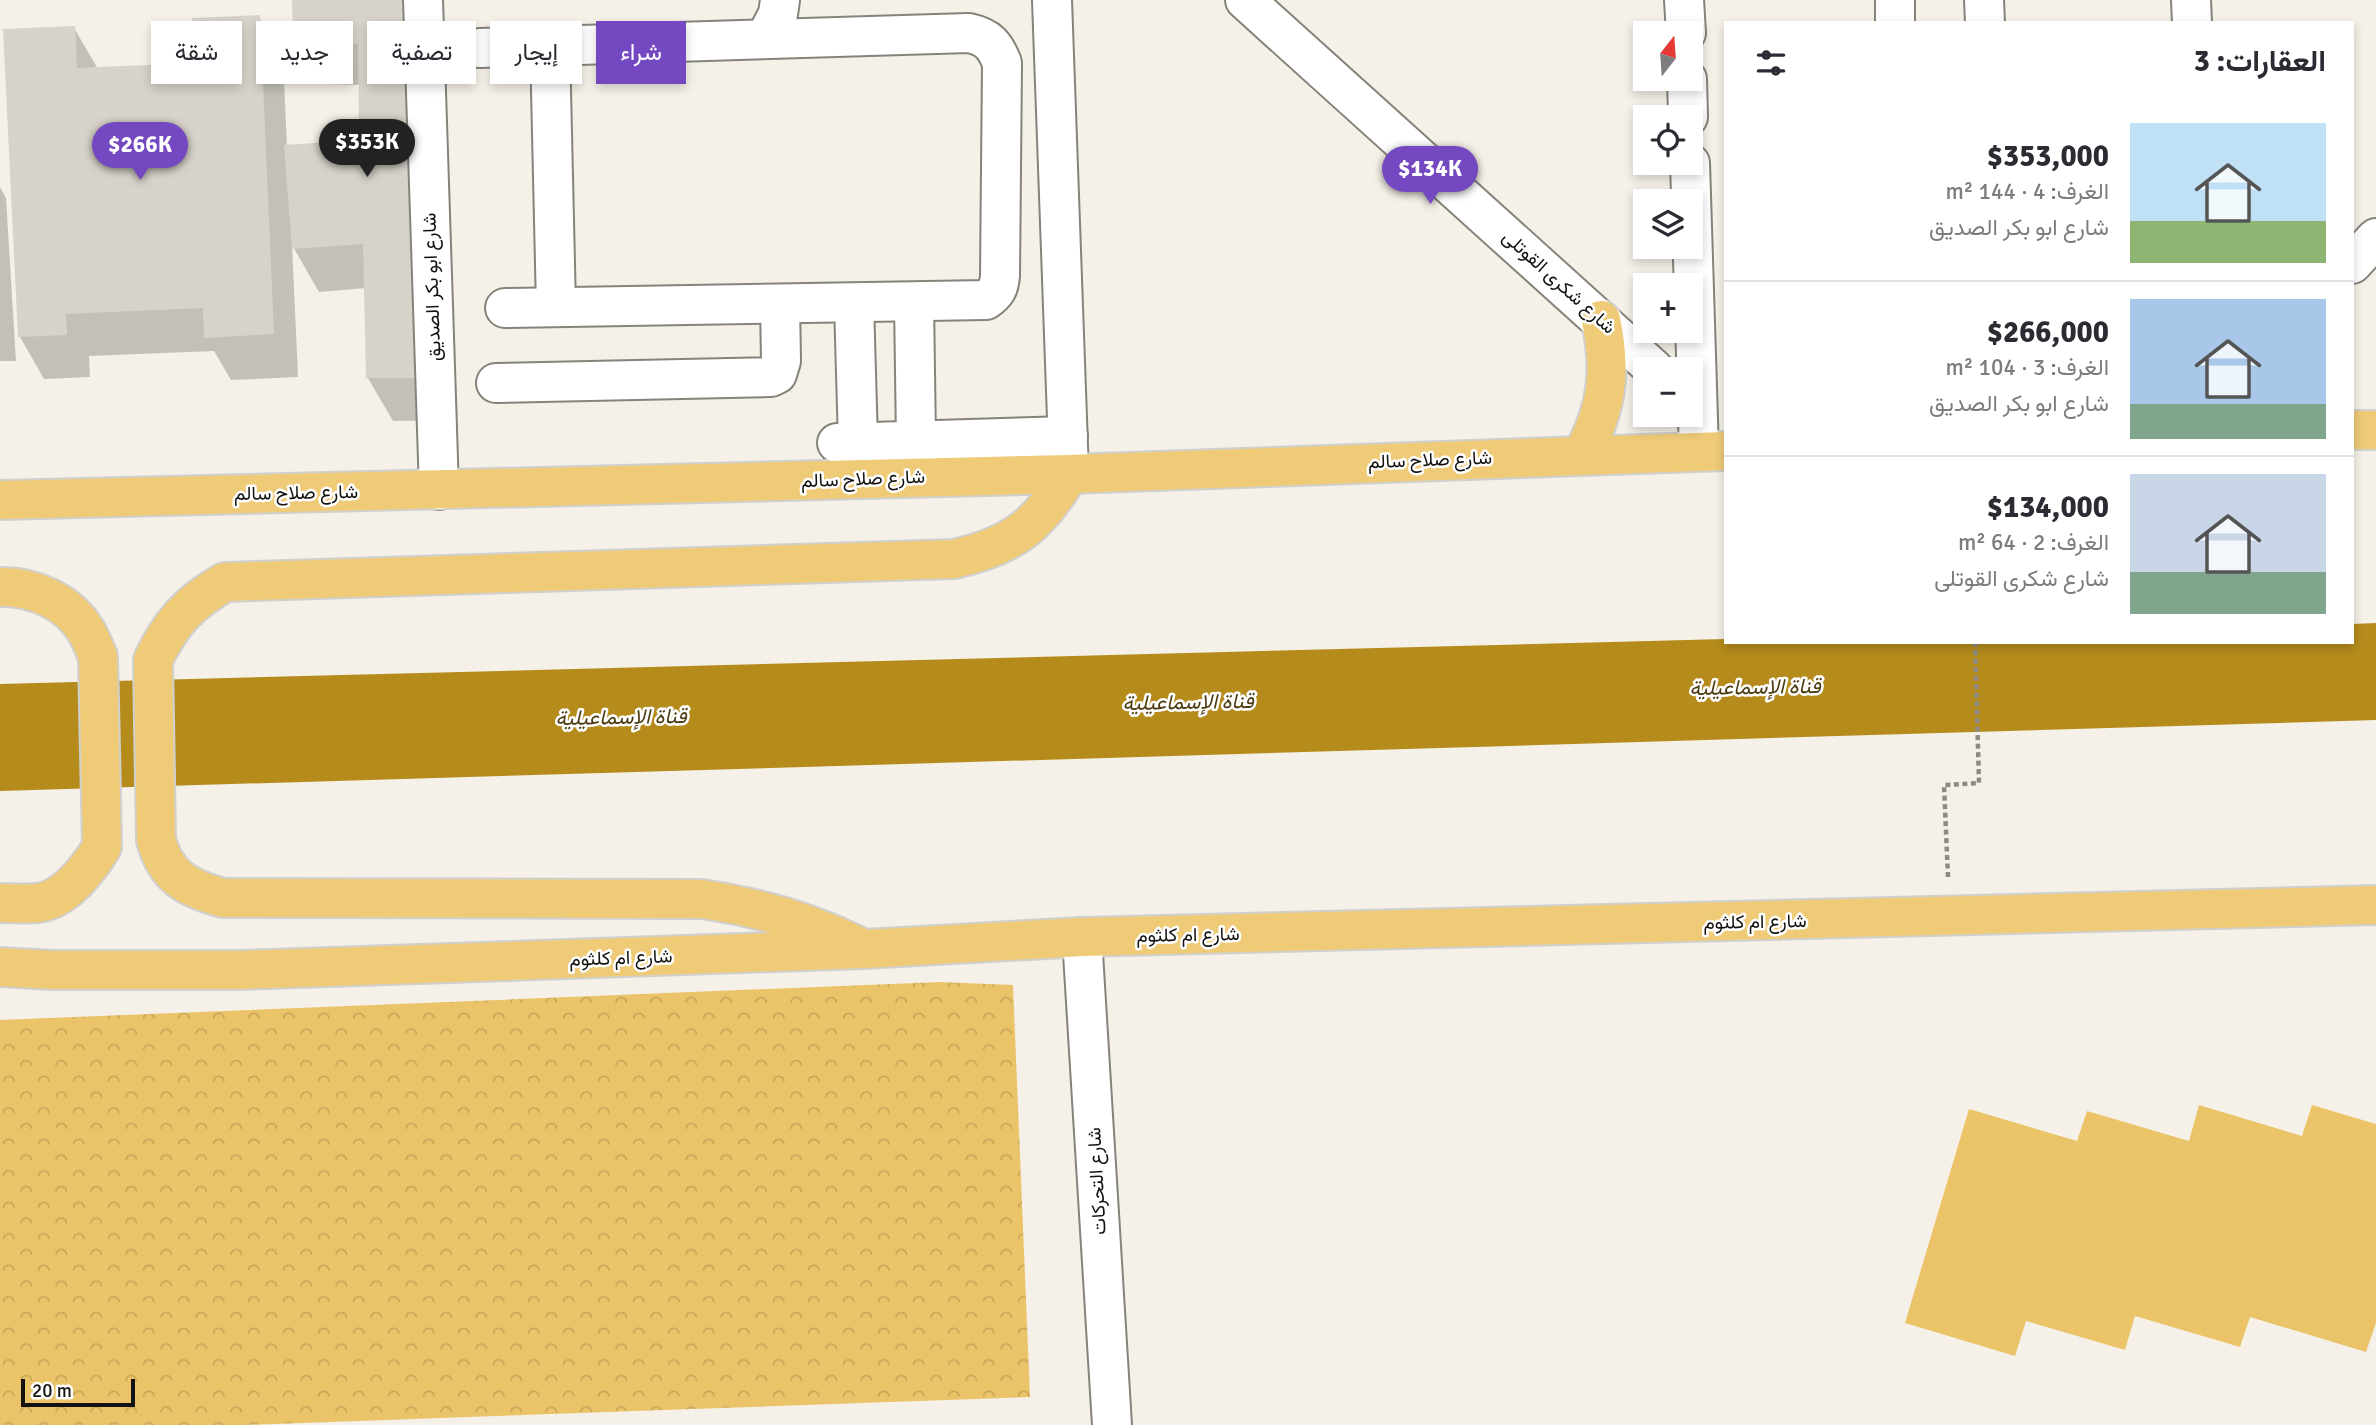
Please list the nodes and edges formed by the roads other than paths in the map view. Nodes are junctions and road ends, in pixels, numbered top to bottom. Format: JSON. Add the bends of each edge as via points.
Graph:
{"nodes":[{"id":1,"x":423,"y":0,"type":"edge"},
{"id":2,"x":780,"y":0,"type":"edge"},
{"id":3,"x":1052,"y":0,"type":"edge"},
{"id":4,"x":1245,"y":0,"type":"edge"},
{"id":5,"x":1684,"y":0,"type":"edge"},
{"id":6,"x":1895,"y":0,"type":"edge"},
{"id":7,"x":1984,"y":0,"type":"edge"},
{"id":8,"x":2191,"y":0,"type":"edge"},
{"id":9,"x":1685,"y":21,"type":"edge"},
{"id":10,"x":1895,"y":21,"type":"edge"},
{"id":11,"x":1984,"y":21,"type":"edge"},
{"id":12,"x":2192,"y":21,"type":"edge"},
{"id":13,"x":765,"y":40,"type":"junction"},
{"id":14,"x":582,"y":45,"type":"edge"},
{"id":15,"x":480,"y":48,"type":"dead end"},
{"id":16,"x":490,"y":48,"type":"edge"},
{"id":17,"x":551,"y":84,"type":"edge"},
{"id":18,"x":1690,"y":175,"type":"edge"},
{"id":19,"x":2376,"y":238,"type":"edge"},
{"id":20,"x":2354,"y":262,"type":"edge"},
{"id":21,"x":914,"y":302,"type":"junction"},
{"id":22,"x":854,"y":303,"type":"junction"},
{"id":23,"x":780,"y":304,"type":"junction"},
{"id":24,"x":556,"y":307,"type":"junction"},
{"id":25,"x":505,"y":308,"type":"dead end"},
{"id":26,"x":1601,"y":320,"type":"junction"},
{"id":27,"x":1641,"y":357,"type":"edge"},
{"id":28,"x":1693,"y":357,"type":"edge"},
{"id":29,"x":496,"y":383,"type":"dead end"},
{"id":30,"x":1702,"y":427,"type":"edge"},
{"id":31,"x":2376,"y":429,"type":"edge"},
{"id":32,"x":2354,"y":430,"type":"edge"},
{"id":33,"x":1068,"y":436,"type":"junction"},
{"id":34,"x":916,"y":441,"type":"junction"},
{"id":35,"x":1712,"y":451,"type":"edge"},
{"id":36,"x":1584,"y":454,"type":"junction"},
{"id":37,"x":1069,"y":474,"type":"junction"},
{"id":38,"x":439,"y":490,"type":"junction"},
{"id":39,"x":0,"y":500,"type":"edge"},
{"id":40,"x":0,"y":587,"type":"edge"},
{"id":41,"x":0,"y":903,"type":"edge"},
{"id":42,"x":2376,"y":905,"type":"edge"},
{"id":43,"x":1082,"y":937,"type":"junction"},
{"id":44,"x":864,"y":949,"type":"junction"},
{"id":45,"x":0,"y":967,"type":"edge"},
{"id":46,"x":1112,"y":1425,"type":"edge"}],
"edges":[{"from":1,"to":38,"type":"street","name":"شارع ابو بكر الصديق"},
{"from":2,"to":13,"type":"street"},
{"from":3,"to":33,"type":"street"},
{"from":4,"to":26,"type":"street","name":"شارع شكرى القوتلى"},
{"from":5,"to":9,"type":"street"},
{"from":6,"to":10,"type":"street"},
{"from":7,"to":11,"type":"street"},
{"from":8,"to":12,"type":"street"},
{"from":13,"to":14,"type":"street"},
{"from":13,"to":21,"type":"street","via":[[969,33],[991,42],[997,51],[1002,63],[999,285],[986,300]]},
{"from":15,"to":16,"type":"street"},
{"from":17,"to":24,"type":"street"},
{"from":18,"to":28,"type":"street"},
{"from":19,"to":20,"type":"street"},
{"from":21,"to":22,"type":"street"},
{"from":21,"to":34,"type":"street"},
{"from":22,"to":23,"type":"street"},
{"from":22,"to":34,"type":"street","via":[[847,443]]},
{"from":23,"to":24,"type":"street"},
{"from":23,"to":29,"type":"street","via":[[781,362],[771,377]]},
{"from":24,"to":25,"type":"street"},
{"from":26,"to":27,"type":"street","name":"شارع شكرى القوتلى"},
{"from":26,"to":36,"type":"highway","via":[[1607,347],[1605,393]]},
{"from":30,"to":35,"type":"street"},
{"from":31,"to":32,"type":"highway"},
{"from":33,"to":34,"type":"street"},
{"from":33,"to":37,"type":"street"},
{"from":35,"to":36,"type":"highway","name":"شارع صلاح سالم"},
{"from":36,"to":37,"type":"highway","name":"شارع صلاح سالم"},
{"from":37,"to":38,"type":"highway","name":"شارع صلاح سالم"},
{"from":37,"to":44,"type":"highway","via":[[1038,518],[1013,538],[985,552],[954,559],[225,582],[182,614],[153,660],[156,839],[161,859],[196,891],[223,898],[702,899],[802,921]]},
{"from":38,"to":39,"type":"highway","name":"شارع صلاح سالم"},
{"from":40,"to":41,"type":"highway","via":[[39,593],[65,607],[86,629],[98,656],[102,847],[65,891],[42,903]]},
{"from":42,"to":43,"type":"highway","name":"شارع ام كلثوم"},
{"from":43,"to":44,"type":"highway","name":"شارع ام كلثوم"},
{"from":43,"to":46,"type":"street","name":"شارع التحركات"},
{"from":44,"to":45,"type":"highway","name":"شارع ام كلثوم","via":[[239,970]]}]}
